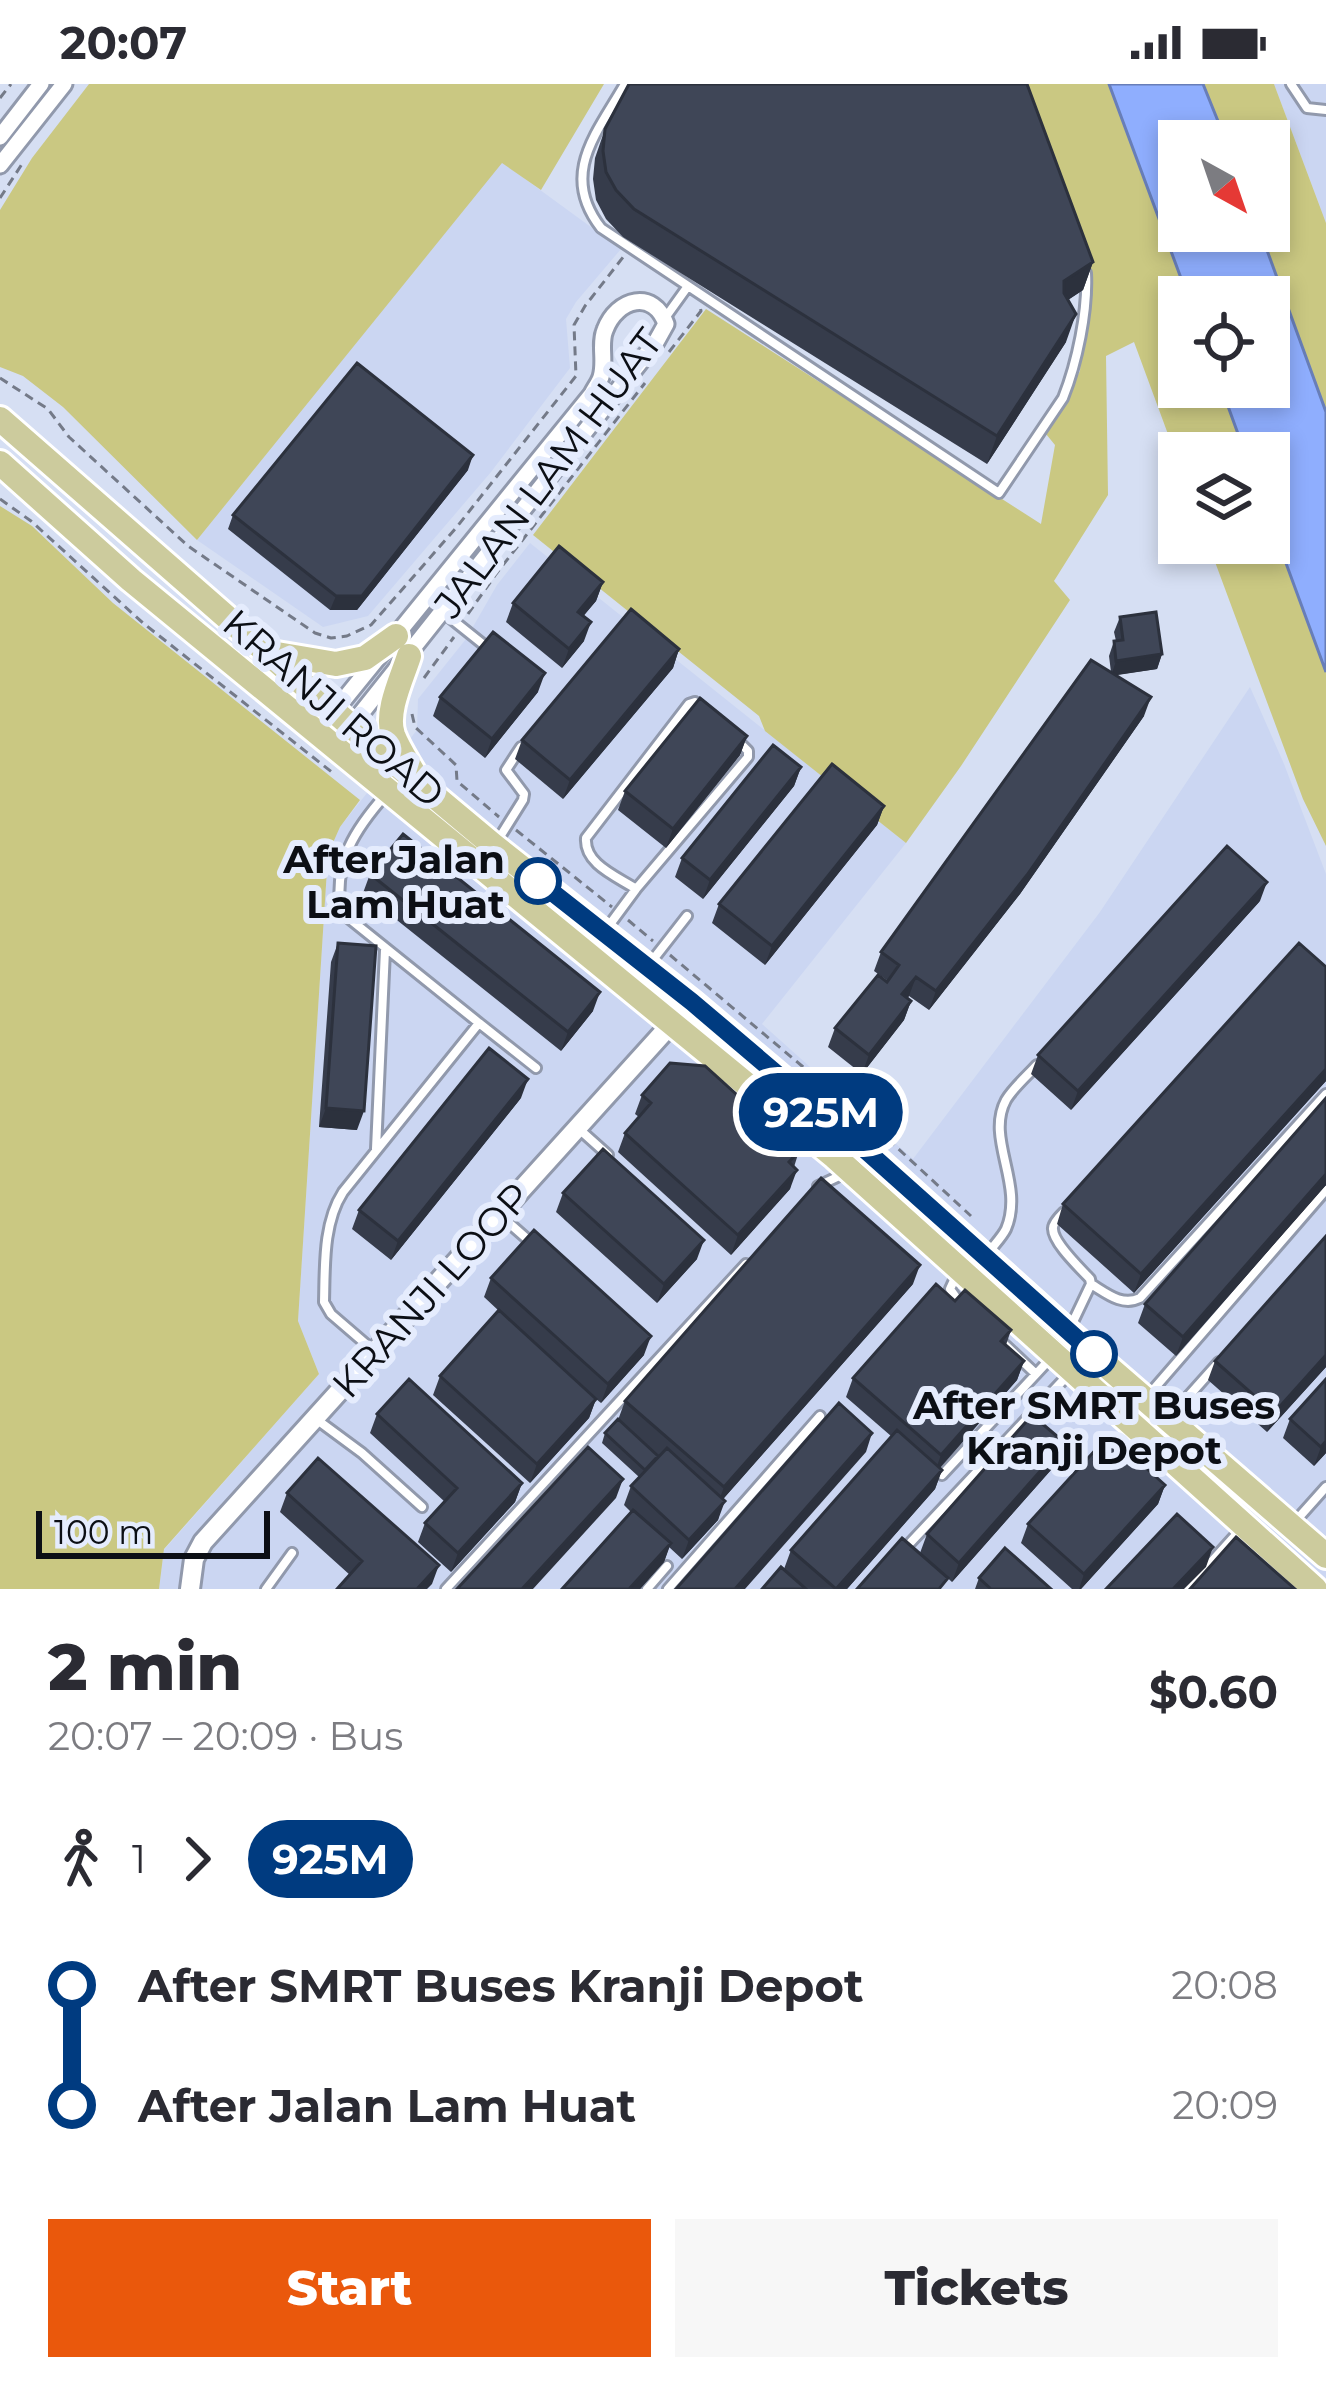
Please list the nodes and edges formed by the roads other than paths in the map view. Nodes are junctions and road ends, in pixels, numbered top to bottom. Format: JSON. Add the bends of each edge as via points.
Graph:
{"nodes":[{"id":1,"x":41,"y":84,"type":"edge"},
{"id":2,"x":64,"y":84,"type":"edge"},
{"id":3,"x":625,"y":84,"type":"edge"},
{"id":4,"x":1292,"y":84,"type":"edge"},
{"id":5,"x":1326,"y":110,"type":"edge"},
{"id":6,"x":0,"y":136,"type":"edge"},
{"id":7,"x":0,"y":165,"type":"edge"},
{"id":8,"x":1086,"y":271,"type":"edge"},
{"id":9,"x":685,"y":290,"type":"junction"},
{"id":10,"x":665,"y":318,"type":"junction"},
{"id":11,"x":0,"y":419,"type":"edge"},
{"id":12,"x":0,"y":463,"type":"edge"},
{"id":13,"x":147,"y":548,"type":"junction"},
{"id":14,"x":131,"y":580,"type":"junction"},
{"id":15,"x":443,"y":612,"type":"junction"},
{"id":16,"x":402,"y":646,"type":"junction"},
{"id":17,"x":268,"y":652,"type":"junction"},
{"id":18,"x":498,"y":656,"type":"edge"},
{"id":19,"x":716,"y":720,"type":"edge"},
{"id":20,"x":335,"y":729,"type":"junction"},
{"id":21,"x":732,"y":736,"type":"edge"},
{"id":22,"x":526,"y":740,"type":"edge"},
{"id":23,"x":419,"y":784,"type":"junction"},
{"id":24,"x":389,"y":790,"type":"junction"},
{"id":25,"x":501,"y":835,"type":"junction"},
{"id":26,"x":636,"y":889,"type":"junction"},
{"id":27,"x":687,"y":916,"type":"dead end"},
{"id":28,"x":611,"y":923,"type":"junction"},
{"id":29,"x":385,"y":950,"type":"junction"},
{"id":30,"x":655,"y":957,"type":"junction"},
{"id":31,"x":692,"y":1002,"type":"junction"},
{"id":32,"x":479,"y":1023,"type":"junction"},
{"id":33,"x":674,"y":1023,"type":"junction"},
{"id":34,"x":1051,"y":1049,"type":"edge"},
{"id":35,"x":536,"y":1067,"type":"dead end"},
{"id":36,"x":1326,"y":1094,"type":"edge"},
{"id":37,"x":578,"y":1128,"type":"junction"},
{"id":38,"x":376,"y":1151,"type":"junction"},
{"id":39,"x":610,"y":1157,"type":"edge"},
{"id":40,"x":843,"y":1164,"type":"junction"},
{"id":41,"x":817,"y":1187,"type":"junction"},
{"id":42,"x":1326,"y":1190,"type":"edge"},
{"id":43,"x":808,"y":1197,"type":"edge"},
{"id":44,"x":1069,"y":1207,"type":"edge"},
{"id":45,"x":499,"y":1214,"type":"junction"},
{"id":46,"x":991,"y":1249,"type":"junction"},
{"id":47,"x":756,"y":1253,"type":"edge"},
{"id":48,"x":548,"y":1258,"type":"edge"},
{"id":49,"x":961,"y":1269,"type":"junction"},
{"id":50,"x":1091,"y":1284,"type":"junction"},
{"id":51,"x":969,"y":1311,"type":"edge"},
{"id":52,"x":986,"y":1327,"type":"edge"},
{"id":53,"x":375,"y":1352,"type":"junction"},
{"id":54,"x":1065,"y":1352,"type":"junction"},
{"id":55,"x":1223,"y":1356,"type":"edge"},
{"id":56,"x":1036,"y":1374,"type":"junction"},
{"id":57,"x":1145,"y":1399,"type":"junction"},
{"id":58,"x":820,"y":1416,"type":"edge"},
{"id":59,"x":315,"y":1418,"type":"junction"},
{"id":60,"x":1168,"y":1419,"type":"junction"},
{"id":61,"x":943,"y":1475,"type":"edge"},
{"id":62,"x":1326,"y":1487,"type":"edge"},
{"id":63,"x":1317,"y":1496,"type":"junction"},
{"id":64,"x":1326,"y":1504,"type":"edge"},
{"id":65,"x":422,"y":1507,"type":"dead end"},
{"id":66,"x":1244,"y":1525,"type":"junction"},
{"id":67,"x":1292,"y":1526,"type":"junction"},
{"id":68,"x":911,"y":1542,"type":"edge"},
{"id":69,"x":292,"y":1553,"type":"dead end"},
{"id":70,"x":1326,"y":1556,"type":"edge"},
{"id":71,"x":668,"y":1566,"type":"edge"},
{"id":72,"x":190,"y":1589,"type":"edge"},
{"id":73,"x":266,"y":1589,"type":"edge"},
{"id":74,"x":446,"y":1589,"type":"edge"},
{"id":75,"x":646,"y":1589,"type":"edge"},
{"id":76,"x":668,"y":1589,"type":"edge"},
{"id":77,"x":1187,"y":1589,"type":"edge"},
{"id":78,"x":1315,"y":1589,"type":"edge"}],
"edges":[{"from":1,"to":6,"type":"street"},
{"from":2,"to":7,"type":"street"},
{"from":3,"to":9,"type":"lane","via":[[583,158],[586,203],[612,238]]},
{"from":4,"to":5,"type":"lane","via":[[1307,109]]},
{"from":8,"to":9,"type":"lane","via":[[1069,383],[999,493]]},
{"from":9,"to":10,"type":"lane"},
{"from":10,"to":15,"type":"street","name":"JALAN LAM HUAT","via":[[656,342]]},
{"from":10,"to":16,"type":"street","name":"JALAN LAM HUAT","via":[[634,300],[614,313],[592,394]]},
{"from":11,"to":13,"type":"main road","name":"KRANJI ROAD"},
{"from":12,"to":14,"type":"main road","name":"KRANJI ROAD"},
{"from":13,"to":14,"type":"main road"},
{"from":13,"to":17,"type":"main road","name":"KRANJI ROAD"},
{"from":14,"to":20,"type":"main road","name":"KRANJI ROAD"},
{"from":15,"to":16,"type":"street","name":"JALAN LAM HUAT"},
{"from":15,"to":18,"type":"lane"},
{"from":16,"to":17,"type":"main road","via":[[335,664]]},
{"from":16,"to":20,"type":"street","name":"JALAN LAM HUAT"},
{"from":16,"to":23,"type":"main road","via":[[391,725]]},
{"from":17,"to":20,"type":"main road","name":"KRANJI ROAD"},
{"from":19,"to":26,"type":"lane","via":[[689,704],[586,838],[588,857]]},
{"from":20,"to":23,"type":"main road","name":"KRANJI ROAD"},
{"from":20,"to":24,"type":"main road","name":"KRANJI ROAD"},
{"from":21,"to":26,"type":"lane","via":[[748,757]]},
{"from":22,"to":25,"type":"lane","via":[[506,770],[523,800]]},
{"from":23,"to":25,"type":"main road","name":"KRANJI ROAD"},
{"from":24,"to":29,"type":"lane","via":[[351,838],[340,902],[346,918]]},
{"from":24,"to":33,"type":"main road","name":"KRANJI ROAD"},
{"from":25,"to":28,"type":"main road","name":"KRANJI ROAD"},
{"from":26,"to":28,"type":"lane"},
{"from":27,"to":30,"type":"lane"},
{"from":28,"to":30,"type":"main road","name":"KRANJI ROAD"},
{"from":29,"to":32,"type":"lane"},
{"from":29,"to":38,"type":"lane"},
{"from":30,"to":31,"type":"main road","name":"KRANJI ROAD"},
{"from":31,"to":33,"type":"street","name":"KRANJI LOOP"},
{"from":31,"to":46,"type":"main road","name":"KRANJI ROAD"},
{"from":32,"to":35,"type":"lane"},
{"from":32,"to":38,"type":"lane"},
{"from":33,"to":37,"type":"street","name":"KRANJI LOOP"},
{"from":33,"to":40,"type":"main road","name":"KRANJI ROAD"},
{"from":34,"to":46,"type":"lane","via":[[1006,1100],[1000,1119],[1012,1199],[1006,1229]]},
{"from":36,"to":50,"type":"lane","via":[[1140,1298],[1121,1301]]},
{"from":37,"to":39,"type":"lane"},
{"from":37,"to":45,"type":"street","name":"KRANJI LOOP"},
{"from":38,"to":53,"type":"lane","via":[[334,1205],[325,1282],[331,1314]]},
{"from":40,"to":41,"type":"lane"},
{"from":40,"to":41,"type":"lane"},
{"from":40,"to":49,"type":"main road","name":"KRANJI ROAD"},
{"from":41,"to":43,"type":"lane"},
{"from":42,"to":57,"type":"lane"},
{"from":44,"to":50,"type":"lane","via":[[1052,1230]]},
{"from":45,"to":48,"type":"lane"},
{"from":45,"to":53,"type":"street","name":"KRANJI LOOP"},
{"from":46,"to":54,"type":"main road","name":"KRANJI ROAD"},
{"from":47,"to":74,"type":"lane"},
{"from":49,"to":51,"type":"lane","via":[[950,1289]]},
{"from":49,"to":54,"type":"main road","name":"KRANJI ROAD"},
{"from":50,"to":54,"type":"lane"},
{"from":52,"to":56,"type":"lane"},
{"from":53,"to":59,"type":"street","name":"KRANJI LOOP"},
{"from":54,"to":56,"type":"lane"},
{"from":54,"to":57,"type":"main road","name":"KRANJI ROAD"},
{"from":54,"to":66,"type":"main road","name":"KRANJI ROAD"},
{"from":54,"to":68,"type":"lane"},
{"from":55,"to":60,"type":"lane"},
{"from":56,"to":61,"type":"lane"},
{"from":57,"to":60,"type":"main road","name":"KRANJI ROAD"},
{"from":58,"to":76,"type":"lane"},
{"from":59,"to":65,"type":"lane"},
{"from":59,"to":72,"type":"street","name":"KRANJI LOOP","via":[[203,1542]]},
{"from":60,"to":67,"type":"main road","name":"KRANJI ROAD"},
{"from":62,"to":63,"type":"lane"},
{"from":63,"to":64,"type":"lane"},
{"from":63,"to":67,"type":"lane"},
{"from":66,"to":77,"type":"lane"},
{"from":66,"to":78,"type":"main road","name":"KRANJI ROAD"},
{"from":67,"to":70,"type":"main road","name":"KRANJI ROAD"},
{"from":69,"to":73,"type":"lane"},
{"from":71,"to":75,"type":"lane"}]}
